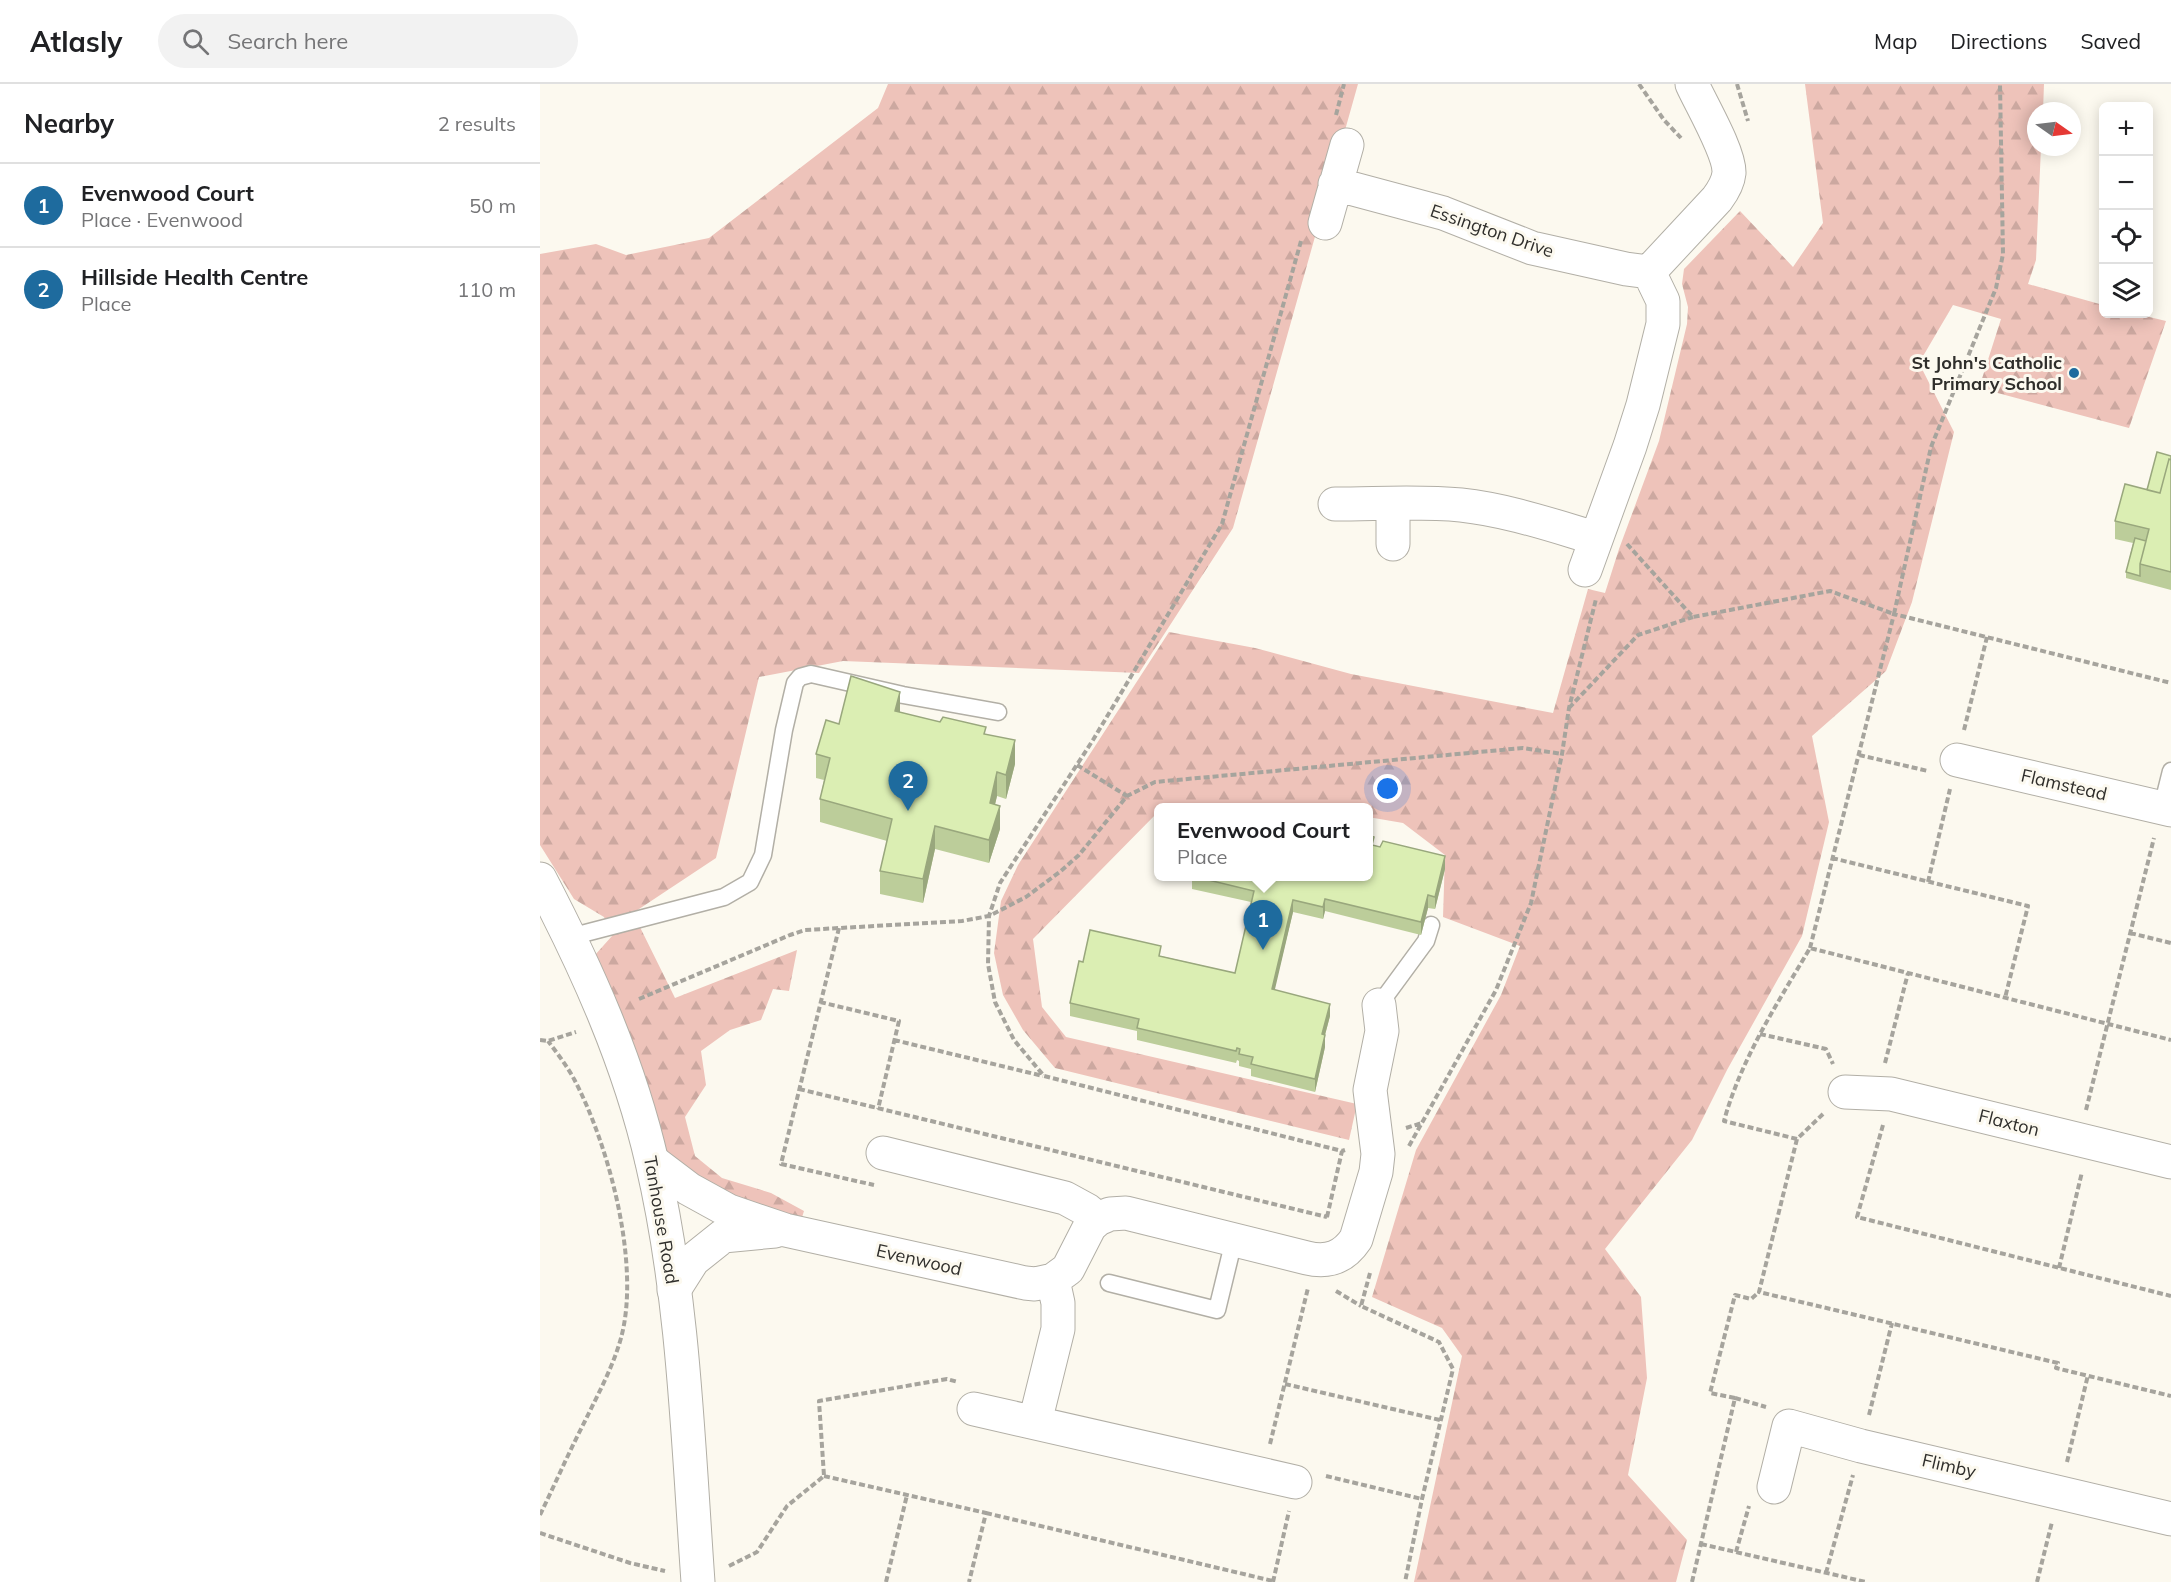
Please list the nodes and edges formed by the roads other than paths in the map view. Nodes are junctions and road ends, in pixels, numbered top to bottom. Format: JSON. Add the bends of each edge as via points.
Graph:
{"nodes":[{"id":1,"x":1692,"y":84,"type":"edge"},
{"id":2,"x":1341,"y":132,"type":"road end"},
{"id":3,"x":1335,"y":184,"type":"junction"},
{"id":4,"x":1314,"y":227,"type":"road end"},
{"id":5,"x":1649,"y":272,"type":"junction"},
{"id":6,"x":1335,"y":504,"type":"dead end"},
{"id":7,"x":1393,"y":504,"type":"junction"},
{"id":8,"x":1598,"y":531,"type":"junction"},
{"id":9,"x":1393,"y":544,"type":"dead end"},
{"id":10,"x":1591,"y":584,"type":"road end"},
{"id":11,"x":998,"y":712,"type":"dead end"},
{"id":12,"x":1955,"y":769,"type":"road end"},
{"id":13,"x":2171,"y":771,"type":"edge"},
{"id":14,"x":2166,"y":809,"type":"edge"},
{"id":15,"x":540,"y":879,"type":"edge"},
{"id":16,"x":1431,"y":925,"type":"dead end"},
{"id":17,"x":570,"y":937,"type":"junction"},
{"id":18,"x":1378,"y":1005,"type":"joint"},
{"id":19,"x":1845,"y":1092,"type":"road end"},
{"id":20,"x":883,"y":1153,"type":"dead end"},
{"id":21,"x":652,"y":1161,"type":"junction"},
{"id":22,"x":2171,"y":1162,"type":"edge"},
{"id":23,"x":1098,"y":1219,"type":"junction"},
{"id":24,"x":785,"y":1230,"type":"junction"},
{"id":25,"x":1234,"y":1240,"type":"junction"},
{"id":26,"x":1053,"y":1280,"type":"junction"},
{"id":27,"x":1109,"y":1283,"type":"dead end"},
{"id":28,"x":674,"y":1290,"type":"junction"},
{"id":29,"x":970,"y":1396,"type":"road end"},
{"id":30,"x":1035,"y":1422,"type":"junction"},
{"id":31,"x":1295,"y":1482,"type":"road end"},
{"id":32,"x":1773,"y":1487,"type":"road end"},
{"id":33,"x":2171,"y":1519,"type":"edge"},
{"id":34,"x":698,"y":1582,"type":"edge"}],
"edges":[{"from":1,"to":5,"type":"street","via":[[1727,158],[1729,175],[1717,199]]},
{"from":2,"to":3,"type":"street"},
{"from":3,"to":4,"type":"street"},
{"from":3,"to":5,"type":"street","name":"Essington Drive","via":[[1443,213],[1532,248]]},
{"from":5,"to":8,"type":"street","via":[[1663,301],[1663,324],[1643,405]]},
{"from":6,"to":7,"type":"street"},
{"from":7,"to":8,"type":"street","via":[[1428,503],[1489,510]]},
{"from":7,"to":9,"type":"street"},
{"from":8,"to":10,"type":"street"},
{"from":11,"to":17,"type":"lane","via":[[811,674],[800,677],[795,683],[784,730],[763,855],[750,882],[724,897]]},
{"from":12,"to":14,"type":"street","name":"Flamstead"},
{"from":13,"to":14,"type":"lane"},
{"from":15,"to":17,"type":"street","name":"Tanhouse Road"},
{"from":16,"to":18,"type":"lane","via":[[1426,941]]},
{"from":17,"to":21,"type":"street","name":"Tanhouse Road","via":[[614,1036]]},
{"from":18,"to":25,"type":"street","via":[[1382,1031],[1370,1090],[1378,1154],[1356,1239],[1344,1252],[1326,1260]]},
{"from":19,"to":22,"type":"street","name":"Flaxton","via":[[1884,1094]]},
{"from":20,"to":23,"type":"street","via":[[1065,1198]]},
{"from":21,"to":24,"type":"street","name":"Evenwood","via":[[689,1189],[729,1211]]},
{"from":21,"to":28,"type":"street","name":"Tanhouse Road"},
{"from":23,"to":25,"type":"street","via":[[1126,1213]]},
{"from":23,"to":26,"type":"street","via":[[1090,1226],[1068,1269]]},
{"from":24,"to":26,"type":"street","name":"Evenwood","via":[[1025,1284]]},
{"from":24,"to":28,"type":"street","name":"Evenwood","via":[[723,1236],[693,1260]]},
{"from":25,"to":27,"type":"lane","via":[[1217,1310]]},
{"from":26,"to":30,"type":"street","via":[[1058,1329]]},
{"from":28,"to":34,"type":"street","name":"Tanhouse Road"},
{"from":29,"to":30,"type":"street"},
{"from":30,"to":31,"type":"street"},
{"from":32,"to":33,"type":"street","name":"Flimby","via":[[1789,1426]]}]}
